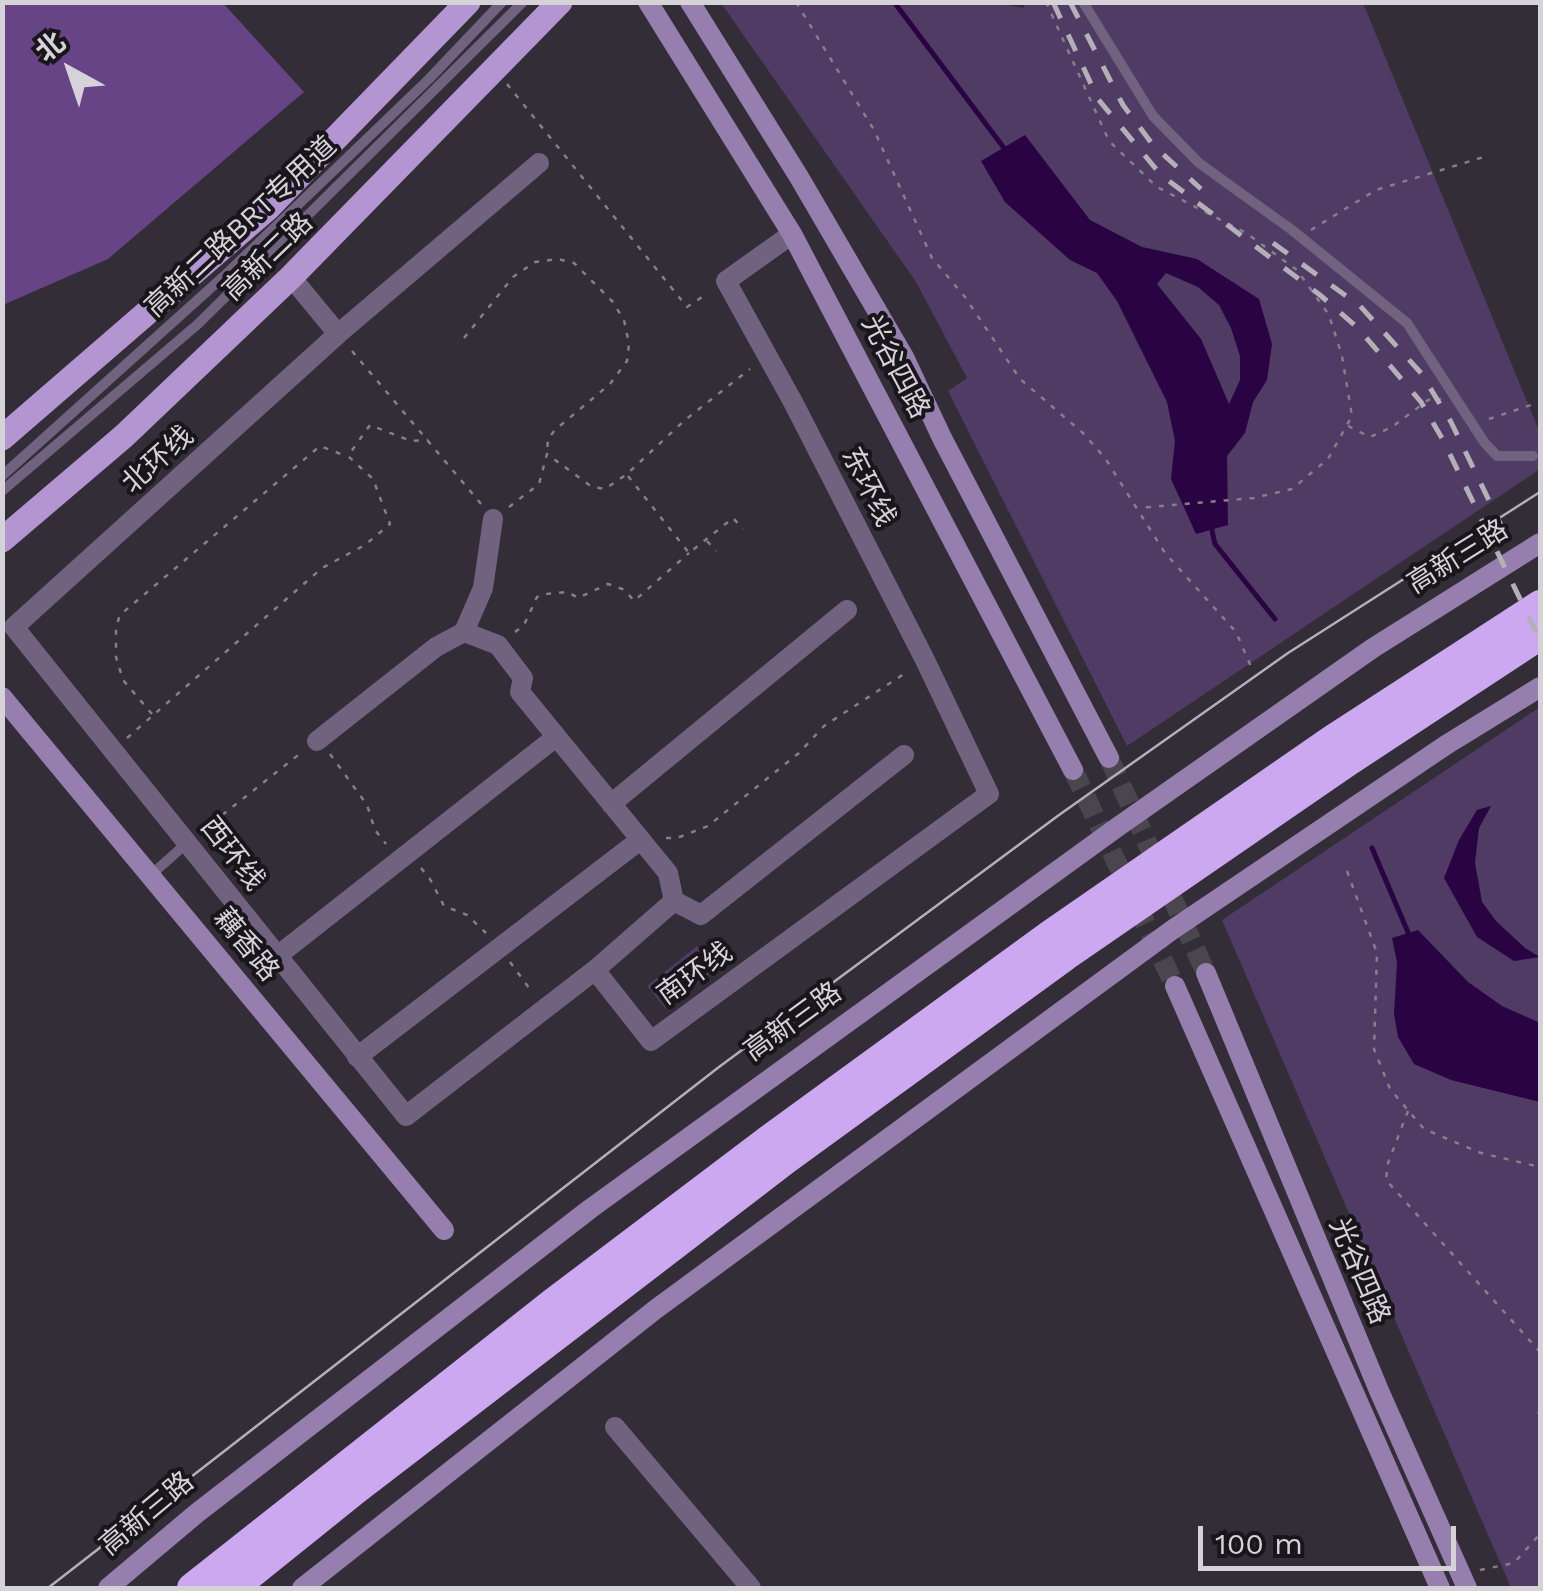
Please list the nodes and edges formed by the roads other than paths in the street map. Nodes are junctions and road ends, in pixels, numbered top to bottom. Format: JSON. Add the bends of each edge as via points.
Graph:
{"nodes":[{"id":1,"x":468,"y":2,"type":"edge"},
{"id":2,"x":502,"y":2,"type":"edge"},
{"id":3,"x":523,"y":2,"type":"edge"},
{"id":4,"x":560,"y":2,"type":"edge"},
{"id":5,"x":648,"y":2,"type":"edge"},
{"id":6,"x":690,"y":2,"type":"edge"},
{"id":7,"x":1083,"y":2,"type":"edge"},
{"id":8,"x":539,"y":163,"type":"dead end"},
{"id":9,"x":792,"y":234,"type":"junction"},
{"id":10,"x":291,"y":277,"type":"junction"},
{"id":11,"x":338,"y":334,"type":"junction"},
{"id":12,"x":2,"y":438,"type":"edge"},
{"id":13,"x":1533,"y":456,"type":"dead end"},
{"id":14,"x":2,"y":476,"type":"edge"},
{"id":15,"x":2,"y":491,"type":"edge"},
{"id":16,"x":494,"y":519,"type":"road end"},
{"id":17,"x":2,"y":540,"type":"edge"},
{"id":18,"x":1540,"y":543,"type":"edge"},
{"id":19,"x":1540,"y":605,"type":"edge"},
{"id":20,"x":846,"y":610,"type":"dead end"},
{"id":21,"x":14,"y":626,"type":"joint"},
{"id":22,"x":464,"y":632,"type":"junction"},
{"id":23,"x":1540,"y":635,"type":"edge"},
{"id":24,"x":1540,"y":687,"type":"edge"},
{"id":25,"x":2,"y":697,"type":"edge"},
{"id":26,"x":556,"y":736,"type":"junction"},
{"id":27,"x":317,"y":740,"type":"road end"},
{"id":28,"x":904,"y":755,"type":"dead end"},
{"id":29,"x":1110,"y":758,"type":"tunnel mouth"},
{"id":30,"x":1072,"y":770,"type":"tunnel mouth"},
{"id":31,"x":988,"y":794,"type":"joint"},
{"id":32,"x":610,"y":804,"type":"junction"},
{"id":33,"x":640,"y":840,"type":"junction"},
{"id":34,"x":188,"y":842,"type":"junction"},
{"id":35,"x":152,"y":874,"type":"junction"},
{"id":36,"x":674,"y":901,"type":"junction"},
{"id":37,"x":276,"y":957,"type":"junction"},
{"id":38,"x":595,"y":970,"type":"junction"},
{"id":39,"x":1206,"y":973,"type":"tunnel mouth"},
{"id":40,"x":1175,"y":986,"type":"tunnel mouth"},
{"id":41,"x":357,"y":1057,"type":"junction"},
{"id":42,"x":444,"y":1230,"type":"dead end"},
{"id":43,"x":615,"y":1428,"type":"dead end"},
{"id":44,"x":1463,"y":1580,"type":"edge"},
{"id":45,"x":108,"y":1588,"type":"edge"},
{"id":46,"x":192,"y":1588,"type":"edge"},
{"id":47,"x":234,"y":1588,"type":"edge"},
{"id":48,"x":302,"y":1588,"type":"edge"},
{"id":49,"x":751,"y":1588,"type":"edge"},
{"id":50,"x":1440,"y":1588,"type":"edge"}],
"edges":[{"from":1,"to":12,"type":"main road","name":"高新二路","via":[[268,208]]},
{"from":2,"to":14,"type":"lane","name":"高新二路BRT专用道","via":[[223,278]]},
{"from":3,"to":15,"type":"lane","name":"高新二路BRT专用道","via":[[198,324]]},
{"from":4,"to":10,"type":"main road","name":"高新二路"},
{"from":5,"to":9,"type":"main road","name":"光谷四路"},
{"from":6,"to":29,"type":"main road","name":"光谷四路","via":[[904,357]]},
{"from":7,"to":13,"type":"lane","via":[[1153,116],[1199,163],[1407,323],[1496,456]]},
{"from":8,"to":11,"type":"street","name":"北环线"},
{"from":9,"to":30,"type":"main road","name":"光谷四路"},
{"from":9,"to":31,"type":"street","name":"东环线","via":[[726,281]]},
{"from":10,"to":11,"type":"street"},
{"from":10,"to":17,"type":"main road","name":"高新二路","via":[[124,436]]},
{"from":11,"to":21,"type":"street","name":"北环线"},
{"from":16,"to":22,"type":"street","via":[[483,588]]},
{"from":18,"to":45,"type":"main road","name":"高新三路","via":[[1373,648],[1134,815],[590,1209]]},
{"from":19,"to":46,"type":"highway","via":[[1332,740],[770,1139]]},
{"from":20,"to":32,"type":"street"},
{"from":21,"to":34,"type":"street","name":"西环线"},
{"from":22,"to":26,"type":"street","via":[[498,644],[523,678],[520,692]]},
{"from":22,"to":27,"type":"street"},
{"from":23,"to":47,"type":"highway","via":[[1065,956],[786,1159]]},
{"from":24,"to":48,"type":"main road","via":[[1172,930],[656,1309]]},
{"from":25,"to":35,"type":"main road","name":"藕香路"},
{"from":26,"to":32,"type":"street"},
{"from":26,"to":37,"type":"street"},
{"from":28,"to":36,"type":"street","via":[[701,916]]},
{"from":31,"to":38,"type":"street","name":"南环线","via":[[651,1041]]},
{"from":32,"to":33,"type":"street"},
{"from":33,"to":36,"type":"street","via":[[668,874]]},
{"from":33,"to":41,"type":"street"},
{"from":34,"to":35,"type":"lane"},
{"from":34,"to":37,"type":"street","name":"西环线"},
{"from":35,"to":42,"type":"main road","name":"藕香路"},
{"from":36,"to":38,"type":"street"},
{"from":37,"to":41,"type":"street","name":"西环线"},
{"from":38,"to":41,"type":"street","name":"西环线","via":[[406,1116]]},
{"from":39,"to":44,"type":"main road","name":"光谷四路"},
{"from":40,"to":50,"type":"main road","name":"光谷四路"},
{"from":43,"to":49,"type":"street"}]}
